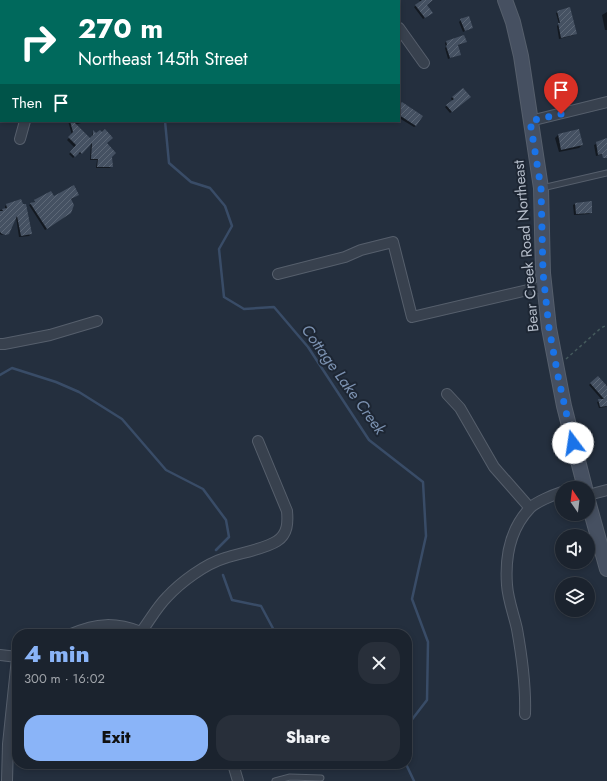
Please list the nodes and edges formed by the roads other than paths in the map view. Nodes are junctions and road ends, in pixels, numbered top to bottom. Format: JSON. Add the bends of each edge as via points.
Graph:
{"nodes":[{"id":1,"x":505,"y":0,"type":"edge"},
{"id":2,"x":400,"y":29,"type":"edge"},
{"id":3,"x":424,"y":63,"type":"dead end"},
{"id":4,"x":607,"y":102,"type":"edge"},
{"id":5,"x":530,"y":121,"type":"junction"},
{"id":6,"x":25,"y":122,"type":"edge"},
{"id":7,"x":20,"y":139,"type":"dead end"},
{"id":8,"x":607,"y":173,"type":"edge"},
{"id":9,"x":541,"y":188,"type":"junction"},
{"id":10,"x":278,"y":274,"type":"dead end"},
{"id":11,"x":545,"y":286,"type":"junction"},
{"id":12,"x":97,"y":321,"type":"dead end"},
{"id":13,"x":0,"y":344,"type":"edge"},
{"id":14,"x":447,"y":394,"type":"dead end"},
{"id":15,"x":258,"y":441,"type":"dead end"},
{"id":16,"x":581,"y":481,"type":"edge"},
{"id":17,"x":595,"y":490,"type":"edge"},
{"id":18,"x":607,"y":490,"type":"edge"},
{"id":19,"x":555,"y":494,"type":"edge"},
{"id":20,"x":530,"y":508,"type":"junction"},
{"id":21,"x":594,"y":521,"type":"edge"},
{"id":22,"x":606,"y":562,"type":"edge"},
{"id":23,"x":85,"y":629,"type":"edge"},
{"id":24,"x":133,"y":629,"type":"edge"},
{"id":25,"x":145,"y":629,"type":"edge"},
{"id":26,"x":0,"y":655,"type":"edge"},
{"id":27,"x":12,"y":656,"type":"edge"},
{"id":28,"x":12,"y":705,"type":"edge"},
{"id":29,"x":525,"y":714,"type":"dead end"},
{"id":30,"x":234,"y":769,"type":"edge"},
{"id":31,"x":321,"y":778,"type":"dead end"},
{"id":32,"x":278,"y":780,"type":"edge"},
{"id":33,"x":7,"y":781,"type":"edge"},
{"id":34,"x":238,"y":781,"type":"edge"}],
"edges":[{"from":1,"to":5,"type":"street","name":"Bear Creek Road Northeast","via":[[521,56]]},
{"from":2,"to":3,"type":"street"},
{"from":4,"to":5,"type":"street"},
{"from":5,"to":9,"type":"street","name":"Bear Creek Road Northeast"},
{"from":6,"to":7,"type":"street"},
{"from":8,"to":9,"type":"lane"},
{"from":9,"to":11,"type":"street","name":"Bear Creek Road Northeast"},
{"from":10,"to":11,"type":"street","via":[[393,242],[412,317]]},
{"from":11,"to":16,"type":"street","name":"Bear Creek Road Northeast","via":[[555,362]]},
{"from":12,"to":13,"type":"street","via":[[50,335]]},
{"from":14,"to":20,"type":"street","via":[[460,408],[494,467]]},
{"from":15,"to":25,"type":"street","via":[[287,511],[286,532],[274,542],[223,558],[195,573],[166,597]]},
{"from":17,"to":18,"type":"street"},
{"from":19,"to":20,"type":"street"},
{"from":20,"to":29,"type":"street","via":[[517,526],[507,556],[507,586],[517,629],[526,693]]},
{"from":21,"to":22,"type":"street"},
{"from":23,"to":24,"type":"street","via":[[113,624]]},
{"from":26,"to":27,"type":"street"},
{"from":28,"to":33,"type":"street"},
{"from":30,"to":34,"type":"street"},
{"from":31,"to":32,"type":"lane","via":[[290,777]]}]}
